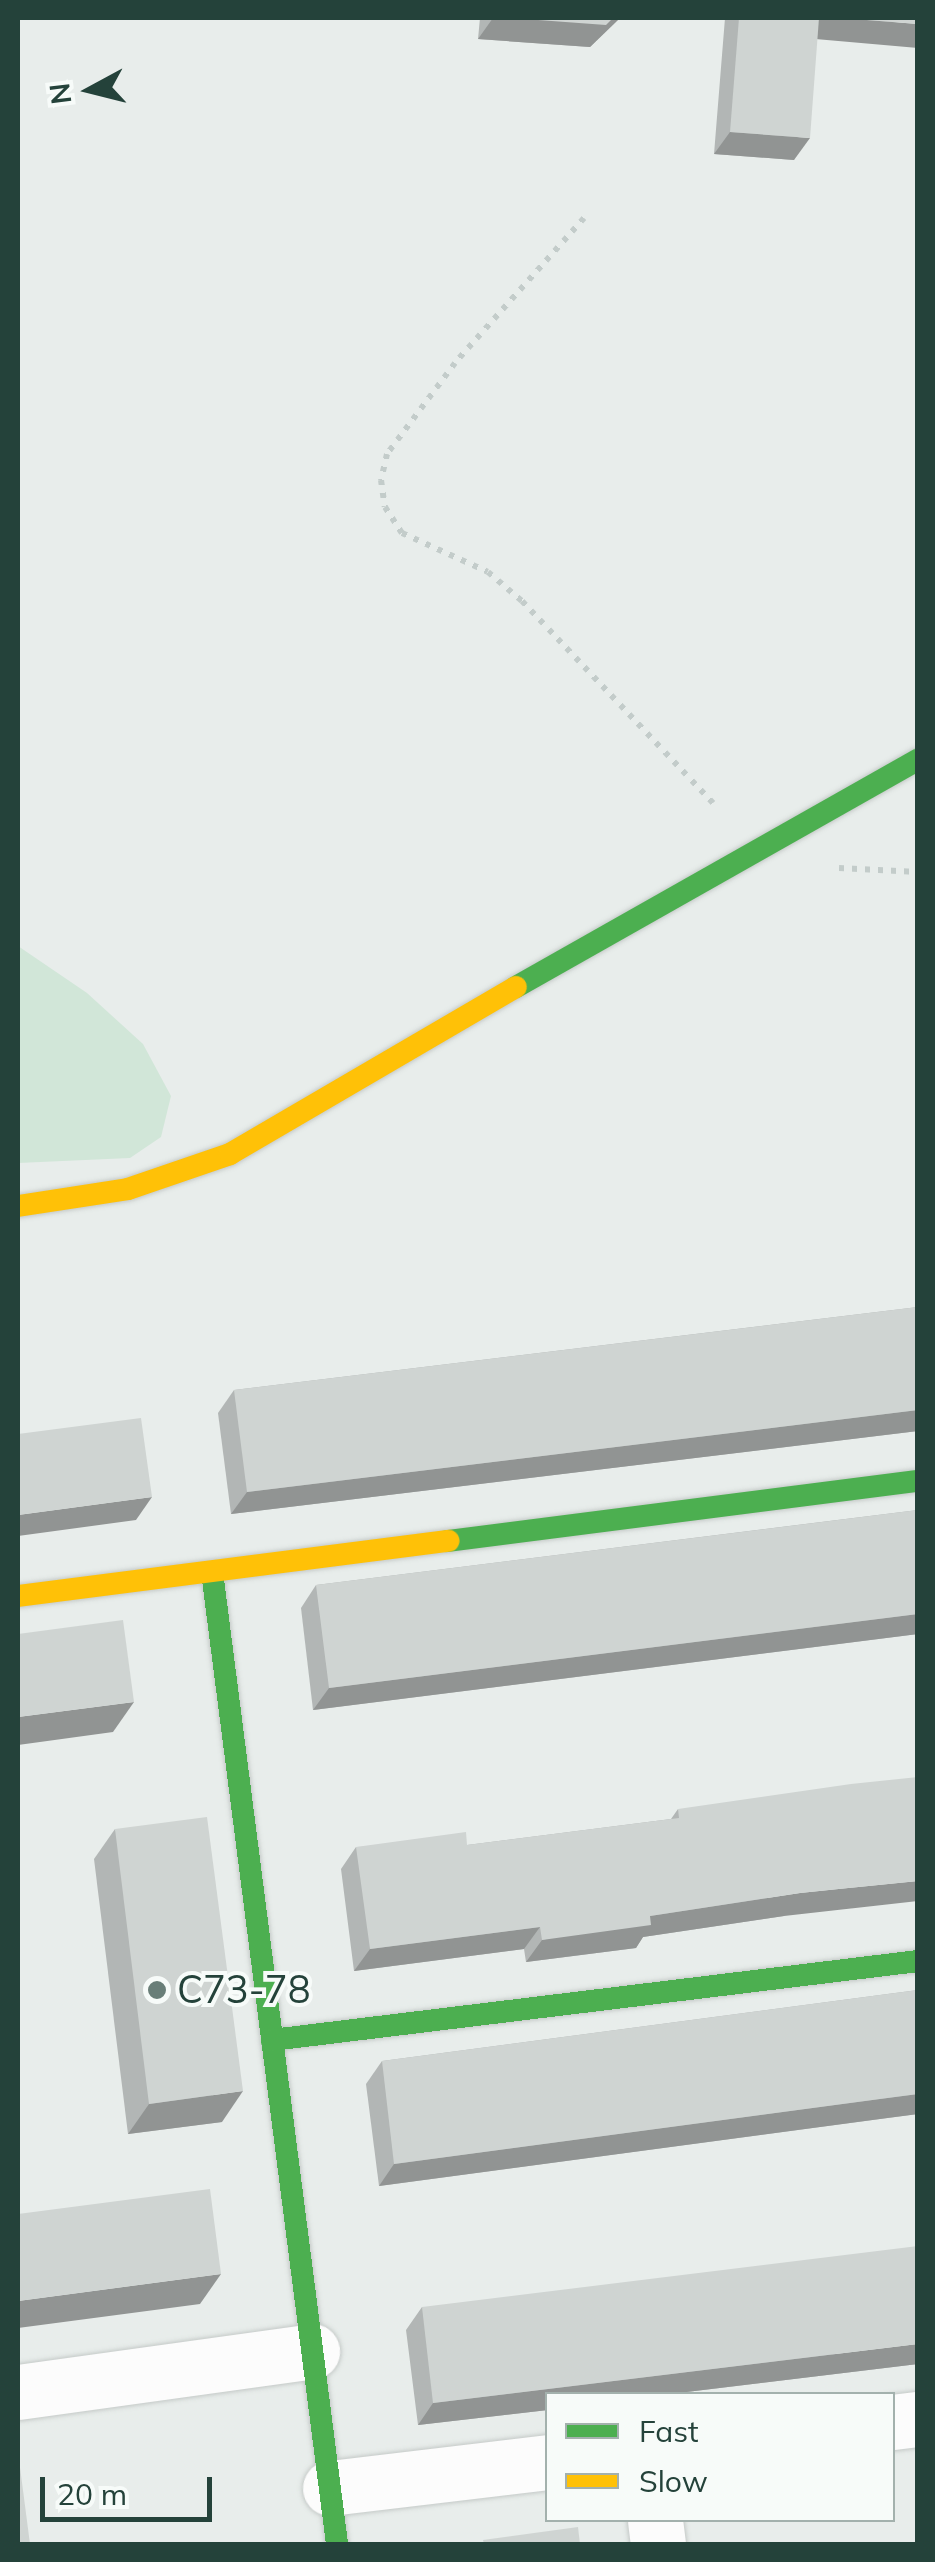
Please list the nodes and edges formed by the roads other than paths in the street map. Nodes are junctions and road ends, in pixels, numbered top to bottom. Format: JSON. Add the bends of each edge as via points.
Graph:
{"nodes":[{"id":1,"x":918,"y":760,"type":"edge"},
{"id":2,"x":18,"y":1206,"type":"edge"},
{"id":3,"x":918,"y":1481,"type":"edge"},
{"id":4,"x":212,"y":1572,"type":"junction"},
{"id":5,"x":18,"y":1596,"type":"edge"},
{"id":6,"x":918,"y":1961,"type":"edge"},
{"id":7,"x":272,"y":2040,"type":"junction"},
{"id":8,"x":312,"y":2351,"type":"junction"},
{"id":9,"x":18,"y":2392,"type":"edge"},
{"id":10,"x":545,"y":2462,"type":"edge"},
{"id":11,"x":330,"y":2488,"type":"junction"},
{"id":12,"x":337,"y":2544,"type":"edge"}],
"edges":[{"from":1,"to":2,"type":"street","via":[[754,848],[230,1154],[128,1189]]},
{"from":3,"to":4,"type":"street"},
{"from":4,"to":5,"type":"street"},
{"from":4,"to":7,"type":"street"},
{"from":6,"to":7,"type":"street"},
{"from":7,"to":8,"type":"street"},
{"from":8,"to":9,"type":"street"},
{"from":8,"to":11,"type":"street"},
{"from":10,"to":11,"type":"street"},
{"from":11,"to":12,"type":"street"}]}
